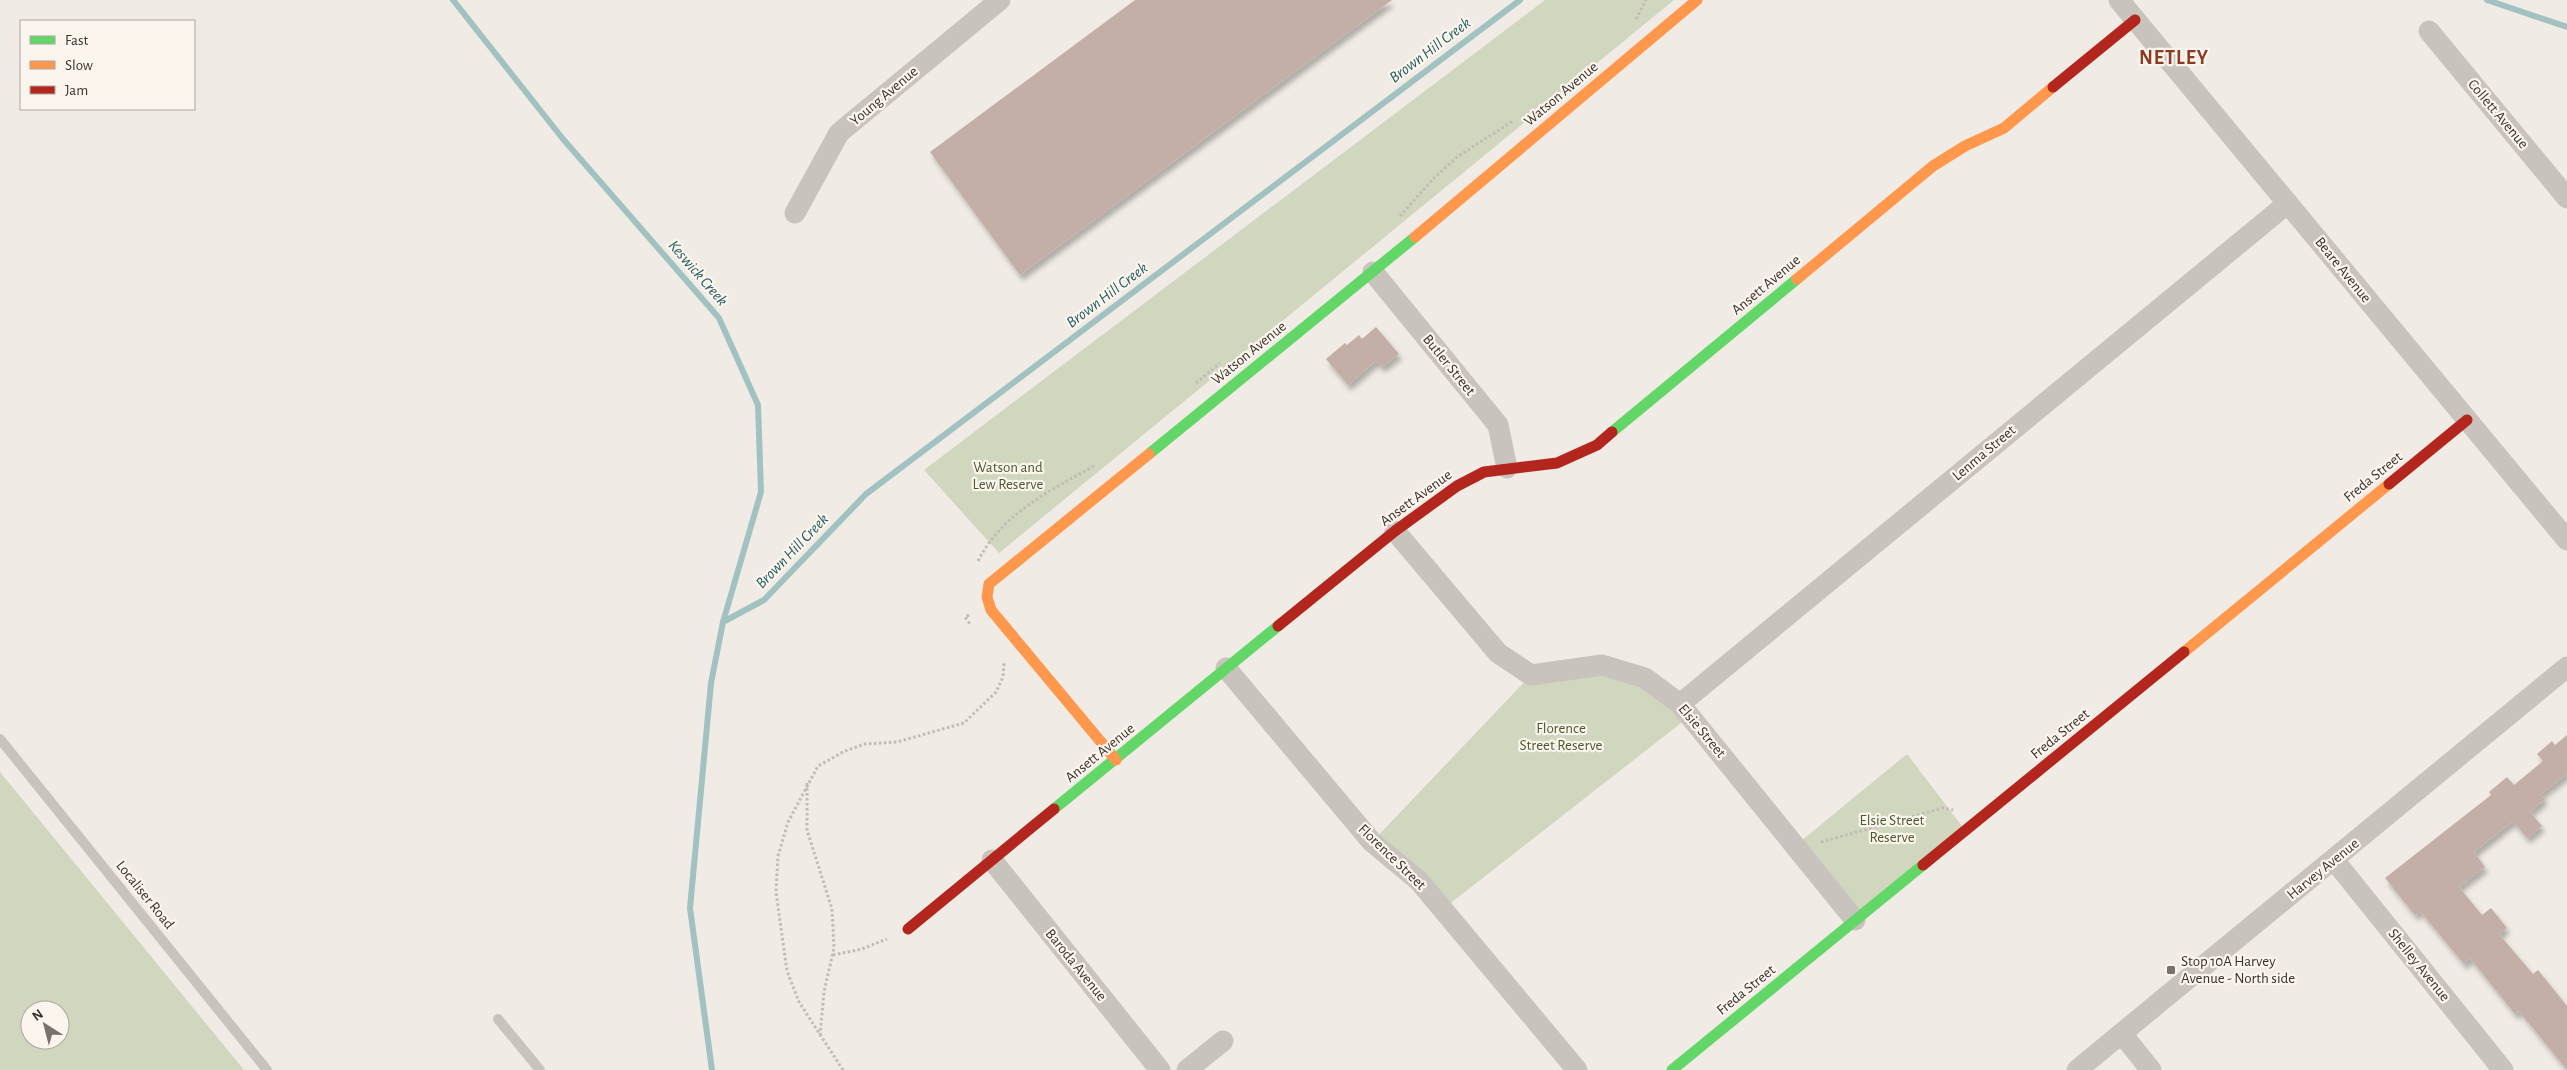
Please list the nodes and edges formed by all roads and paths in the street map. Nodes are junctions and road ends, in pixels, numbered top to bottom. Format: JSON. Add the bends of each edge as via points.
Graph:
{"nodes":[{"id":1,"x":1000,"y":0,"type":"edge"},
{"id":2,"x":1697,"y":0,"type":"edge"},
{"id":3,"x":2119,"y":0,"type":"edge"},
{"id":4,"x":2135,"y":20,"type":"junction"},
{"id":5,"x":2429,"y":31,"type":"dead end"},
{"id":6,"x":2567,"y":198,"type":"edge"},
{"id":7,"x":2288,"y":203,"type":"junction"},
{"id":8,"x":795,"y":213,"type":"dead end"},
{"id":9,"x":1373,"y":272,"type":"junction"},
{"id":10,"x":2467,"y":420,"type":"junction"},
{"id":11,"x":1507,"y":468,"type":"junction"},
{"id":12,"x":1395,"y":531,"type":"junction"},
{"id":13,"x":2567,"y":540,"type":"edge"},
{"id":14,"x":991,"y":610,"type":"junction"},
{"id":15,"x":971,"y":625,"type":"dead end"},
{"id":16,"x":1001,"y":658,"type":"dead end"},
{"id":17,"x":2567,"y":667,"type":"edge"},
{"id":18,"x":1226,"y":668,"type":"junction"},
{"id":19,"x":1680,"y":704,"type":"junction"},
{"id":20,"x":0,"y":739,"type":"edge"},
{"id":21,"x":1116,"y":760,"type":"junction"},
{"id":22,"x":807,"y":783,"type":"junction"},
{"id":23,"x":1956,"y":811,"type":"dead end"},
{"id":24,"x":1821,"y":842,"type":"dead end"},
{"id":25,"x":992,"y":860,"type":"junction"},
{"id":26,"x":2334,"y":860,"type":"junction"},
{"id":27,"x":1855,"y":920,"type":"junction"},
{"id":28,"x":908,"y":929,"type":"joint"},
{"id":29,"x":833,"y":955,"type":"junction"},
{"id":30,"x":498,"y":1019,"type":"dead end"},
{"id":31,"x":2122,"y":1034,"type":"junction"},
{"id":32,"x":820,"y":1037,"type":"junction"},
{"id":33,"x":1223,"y":1041,"type":"dead end"},
{"id":34,"x":267,"y":1070,"type":"edge"},
{"id":35,"x":540,"y":1070,"type":"edge"},
{"id":36,"x":843,"y":1070,"type":"edge"},
{"id":37,"x":1160,"y":1070,"type":"edge"},
{"id":38,"x":1187,"y":1070,"type":"edge"},
{"id":39,"x":1577,"y":1070,"type":"edge"},
{"id":40,"x":1672,"y":1070,"type":"edge"},
{"id":41,"x":2077,"y":1070,"type":"edge"},
{"id":42,"x":2151,"y":1070,"type":"edge"},
{"id":43,"x":2503,"y":1070,"type":"edge"}],
"edges":[{"from":1,"to":8,"type":"street","name":"Young Avenue","via":[[839,133]]},
{"from":2,"to":9,"type":"street","name":"Watson Avenue"},
{"from":3,"to":4,"type":"street","name":"Beare Avenue"},
{"from":4,"to":7,"type":"street","name":"Beare Avenue"},
{"from":4,"to":11,"type":"street","name":"Ansett Avenue","via":[[2004,128],[1964,146],[1933,166],[1597,445],[1556,464]]},
{"from":5,"to":6,"type":"street","name":"Collett Avenue"},
{"from":7,"to":10,"type":"street","name":"Beare Avenue"},
{"from":7,"to":19,"type":"street","name":"Lenma Street"},
{"from":9,"to":11,"type":"street","name":"Butler Street","via":[[1498,425]]},
{"from":9,"to":14,"type":"street","name":"Watson Avenue","via":[[1007,568],[989,584],[987,597]]},
{"from":10,"to":13,"type":"street","name":"Beare Avenue"},
{"from":10,"to":27,"type":"street","name":"Freda Street"},
{"from":11,"to":12,"type":"street","name":"Ansett Avenue","via":[[1484,472],[1456,486]]},
{"from":12,"to":18,"type":"street","name":"Ansett Avenue"},
{"from":12,"to":19,"type":"street","name":"Elsie Street","via":[[1498,653],[1531,675],[1602,665],[1646,678]]},
{"from":14,"to":15,"type":"path","via":[[977,611],[965,617]]},
{"from":14,"to":21,"type":"street"},
{"from":16,"to":22,"type":"path","via":[[1004,677],[996,692],[964,723],[897,742],[864,744],[845,751],[818,766]]},
{"from":17,"to":26,"type":"street","name":"Harvey Avenue"},
{"from":18,"to":21,"type":"street","name":"Ansett Avenue"},
{"from":18,"to":39,"type":"street","name":"Florence Street","via":[[1372,842],[1419,881]]},
{"from":19,"to":27,"type":"street","name":"Elsie Street"},
{"from":20,"to":34,"type":"lane","name":"Localiser Road"},
{"from":21,"to":25,"type":"street","name":"Ansett Avenue"},
{"from":22,"to":29,"type":"path","via":[[807,830],[832,909]]},
{"from":22,"to":32,"type":"path","via":[[782,839],[776,868],[776,892],[787,971],[799,1002]]},
{"from":23,"to":24,"type":"path","via":[[1944,808]]},
{"from":25,"to":28,"type":"street","name":"Ansett Avenue"},
{"from":25,"to":37,"type":"street","name":"Baroda Avenue"},
{"from":26,"to":31,"type":"street","name":"Harvey Avenue"},
{"from":26,"to":43,"type":"street","name":"Shelley Avenue"},
{"from":27,"to":40,"type":"street","name":"Freda Street"},
{"from":28,"to":29,"type":"path","via":[[862,949]]},
{"from":29,"to":32,"type":"path","via":[[824,992]]},
{"from":30,"to":35,"type":"lane"},
{"from":31,"to":41,"type":"street","name":"Harvey Avenue"},
{"from":31,"to":42,"type":"street"},
{"from":32,"to":36,"type":"path"},
{"from":33,"to":38,"type":"street"}]}
